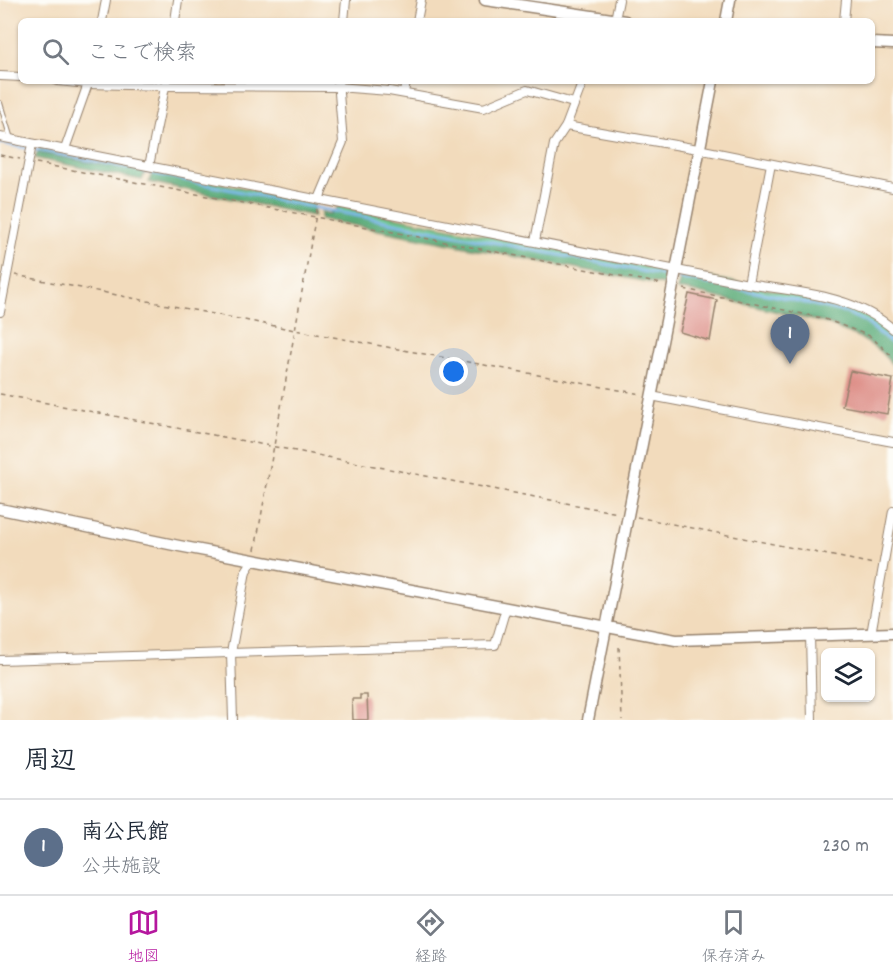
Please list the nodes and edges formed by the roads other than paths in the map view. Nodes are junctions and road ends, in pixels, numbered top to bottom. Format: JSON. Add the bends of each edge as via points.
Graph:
{"nodes":[{"id":1,"x":106,"y":0,"type":"edge"},
{"id":2,"x":178,"y":0,"type":"edge"},
{"id":3,"x":346,"y":0,"type":"edge"},
{"id":4,"x":421,"y":0,"type":"edge"},
{"id":5,"x":485,"y":0,"type":"edge"},
{"id":6,"x":619,"y":0,"type":"edge"},
{"id":7,"x":730,"y":0,"type":"edge"},
{"id":8,"x":846,"y":0,"type":"edge"},
{"id":9,"x":103,"y":18,"type":"edge"},
{"id":10,"x":175,"y":18,"type":"edge"},
{"id":11,"x":344,"y":18,"type":"edge"},
{"id":12,"x":418,"y":18,"type":"edge"},
{"id":13,"x":601,"y":18,"type":"edge"},
{"id":14,"x":614,"y":18,"type":"edge"},
{"id":15,"x":727,"y":18,"type":"edge"},
{"id":16,"x":844,"y":18,"type":"edge"},
{"id":17,"x":875,"y":43,"type":"edge"},
{"id":18,"x":893,"y":44,"type":"edge"},
{"id":19,"x":0,"y":76,"type":"edge"},
{"id":20,"x":18,"y":77,"type":"edge"},
{"id":21,"x":89,"y":84,"type":"edge"},
{"id":22,"x":166,"y":84,"type":"edge"},
{"id":23,"x":337,"y":84,"type":"edge"},
{"id":24,"x":406,"y":84,"type":"edge"},
{"id":25,"x":582,"y":84,"type":"edge"},
{"id":26,"x":712,"y":84,"type":"edge"},
{"id":27,"x":404,"y":93,"type":"junction"},
{"id":28,"x":573,"y":103,"type":"junction"},
{"id":29,"x":0,"y":104,"type":"edge"},
{"id":30,"x":566,"y":126,"type":"junction"},
{"id":31,"x":0,"y":137,"type":"edge"},
{"id":32,"x":11,"y":139,"type":"junction"},
{"id":33,"x":32,"y":144,"type":"junction"},
{"id":34,"x":65,"y":149,"type":"junction"},
{"id":35,"x":698,"y":149,"type":"junction"},
{"id":36,"x":771,"y":164,"type":"junction"},
{"id":37,"x":149,"y":166,"type":"junction"},
{"id":38,"x":893,"y":188,"type":"edge"},
{"id":39,"x":318,"y":201,"type":"junction"},
{"id":40,"x":535,"y":241,"type":"junction"},
{"id":41,"x":677,"y":268,"type":"junction"},
{"id":42,"x":748,"y":284,"type":"junction"},
{"id":43,"x":0,"y":312,"type":"edge"},
{"id":44,"x":893,"y":329,"type":"edge"},
{"id":45,"x":651,"y":396,"type":"junction"},
{"id":46,"x":893,"y":442,"type":"edge"},
{"id":47,"x":0,"y":509,"type":"edge"},
{"id":48,"x":893,"y":511,"type":"edge"},
{"id":49,"x":253,"y":560,"type":"junction"},
{"id":50,"x":506,"y":608,"type":"junction"},
{"id":51,"x":606,"y":627,"type":"junction"},
{"id":52,"x":893,"y":633,"type":"edge"},
{"id":53,"x":871,"y":634,"type":"junction"},
{"id":54,"x":810,"y":635,"type":"junction"},
{"id":55,"x":231,"y":653,"type":"junction"},
{"id":56,"x":0,"y":660,"type":"edge"},
{"id":57,"x":233,"y":720,"type":"edge"},
{"id":58,"x":588,"y":720,"type":"edge"},
{"id":59,"x":812,"y":720,"type":"edge"}],
"edges":[{"from":1,"to":9,"type":"street"},
{"from":2,"to":10,"type":"street"},
{"from":3,"to":11,"type":"street"},
{"from":4,"to":12,"type":"street"},
{"from":5,"to":13,"type":"street"},
{"from":6,"to":14,"type":"street"},
{"from":7,"to":15,"type":"street"},
{"from":8,"to":16,"type":"street"},
{"from":17,"to":18,"type":"street"},
{"from":19,"to":20,"type":"street"},
{"from":21,"to":34,"type":"street"},
{"from":22,"to":23,"type":"street"},
{"from":22,"to":37,"type":"street"},
{"from":23,"to":27,"type":"street"},
{"from":23,"to":39,"type":"street","via":[[343,142]]},
{"from":24,"to":27,"type":"street"},
{"from":25,"to":28,"type":"street"},
{"from":26,"to":35,"type":"street"},
{"from":27,"to":28,"type":"street","via":[[484,108],[527,90]]},
{"from":28,"to":30,"type":"street"},
{"from":29,"to":32,"type":"lane"},
{"from":30,"to":35,"type":"street"},
{"from":30,"to":40,"type":"street","via":[[554,144]]},
{"from":31,"to":32,"type":"street"},
{"from":32,"to":33,"type":"street"},
{"from":33,"to":34,"type":"street"},
{"from":33,"to":43,"type":"street"},
{"from":34,"to":37,"type":"street"},
{"from":35,"to":36,"type":"street"},
{"from":35,"to":41,"type":"street"},
{"from":36,"to":38,"type":"street"},
{"from":36,"to":42,"type":"street"},
{"from":37,"to":39,"type":"street"},
{"from":39,"to":40,"type":"street"},
{"from":40,"to":41,"type":"street"},
{"from":41,"to":42,"type":"street"},
{"from":41,"to":45,"type":"street"},
{"from":42,"to":44,"type":"street","via":[[831,297],[867,312]]},
{"from":45,"to":46,"type":"street"},
{"from":45,"to":51,"type":"street"},
{"from":47,"to":49,"type":"street"},
{"from":48,"to":53,"type":"street"},
{"from":49,"to":50,"type":"street"},
{"from":49,"to":55,"type":"street","via":[[246,571]]},
{"from":50,"to":51,"type":"street"},
{"from":50,"to":55,"type":"street","via":[[495,645]]},
{"from":51,"to":54,"type":"street","via":[[676,640]]},
{"from":51,"to":58,"type":"street"},
{"from":52,"to":53,"type":"street"},
{"from":53,"to":54,"type":"street"},
{"from":54,"to":59,"type":"street"},
{"from":55,"to":56,"type":"street"},
{"from":55,"to":57,"type":"street"}]}
